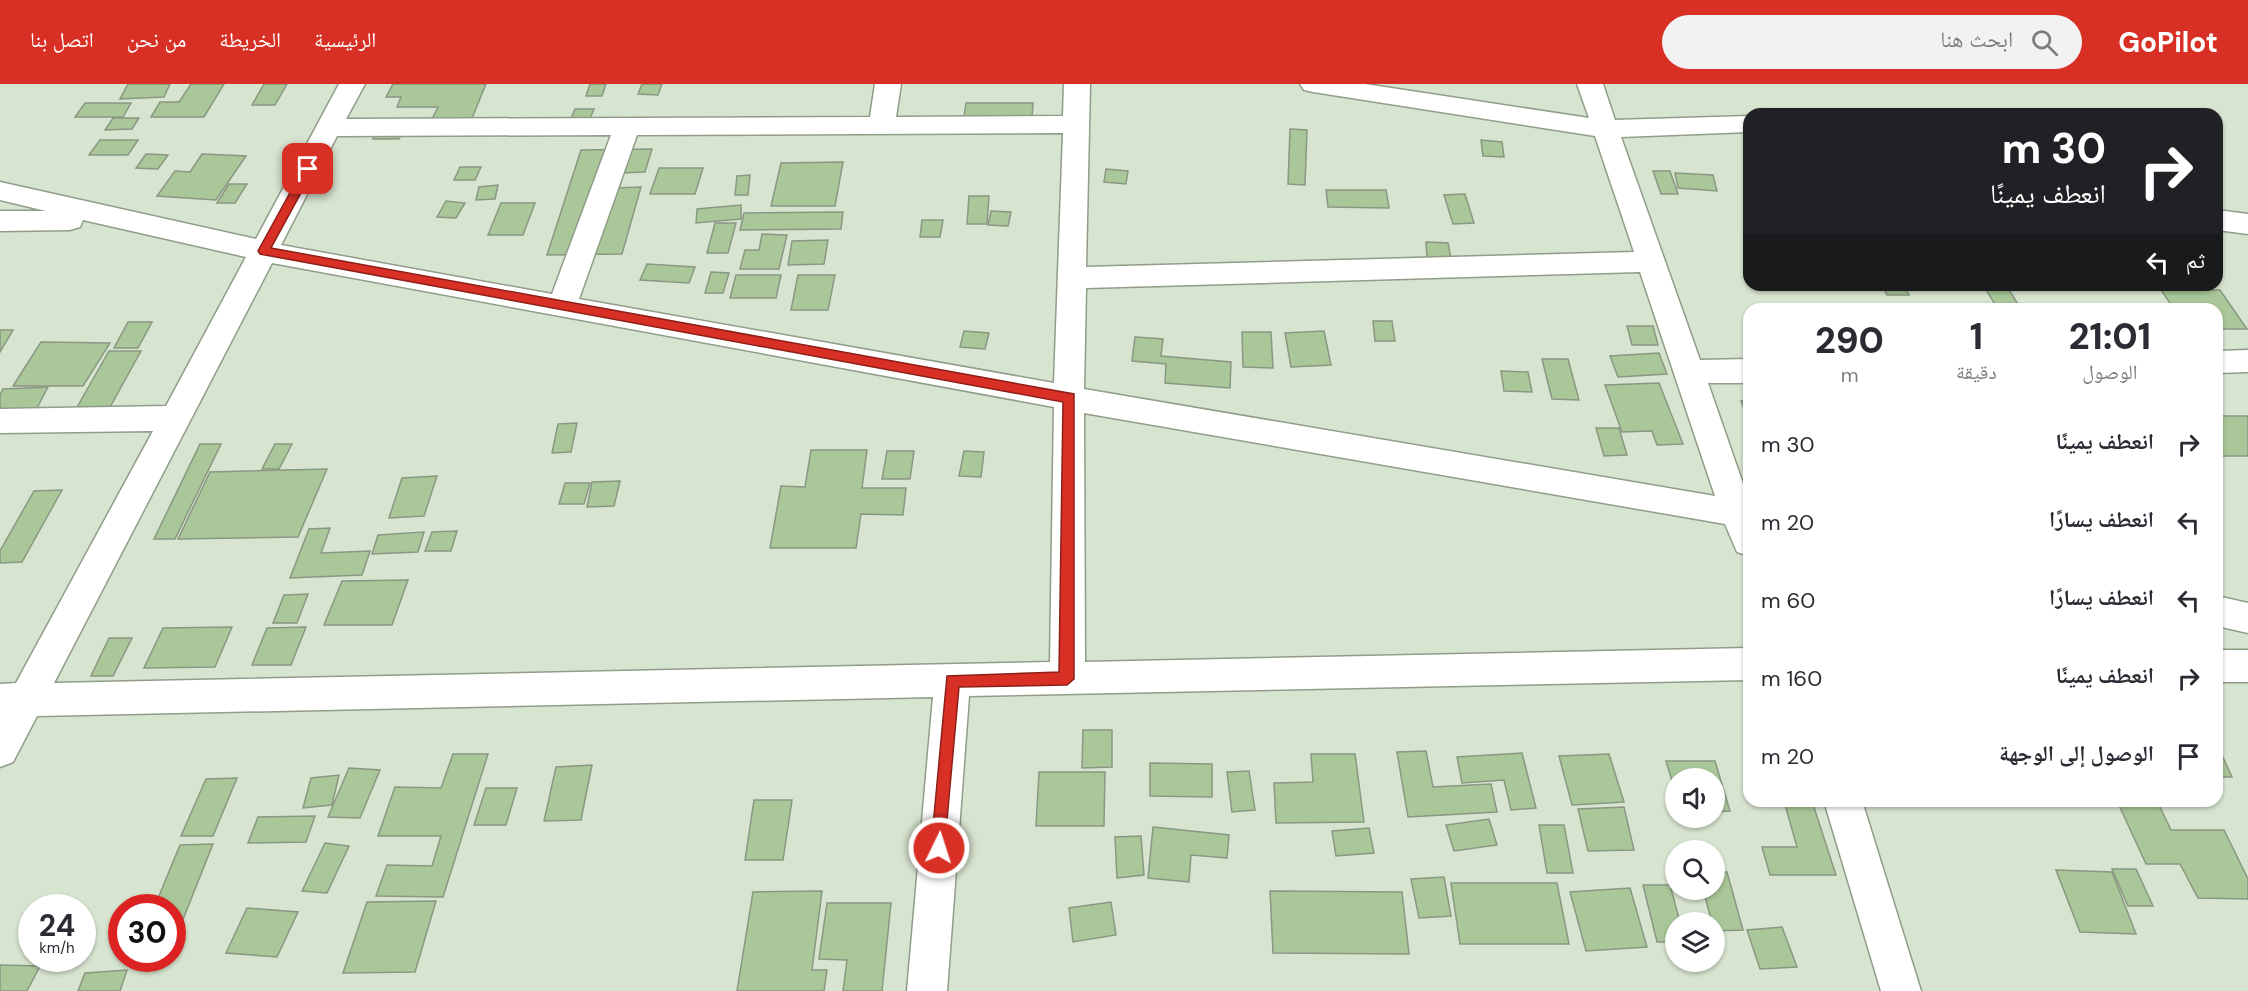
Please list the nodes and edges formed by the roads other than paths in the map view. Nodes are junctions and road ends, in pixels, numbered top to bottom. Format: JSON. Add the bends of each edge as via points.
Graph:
{"nodes":[{"id":1,"x":352,"y":84,"type":"edge"},
{"id":2,"x":888,"y":84,"type":"edge"},
{"id":3,"x":1077,"y":84,"type":"edge"},
{"id":4,"x":1312,"y":84,"type":"edge"},
{"id":5,"x":1590,"y":84,"type":"edge"},
{"id":6,"x":1076,"y":124,"type":"junction"},
{"id":7,"x":1743,"y":124,"type":"edge"},
{"id":8,"x":882,"y":125,"type":"junction"},
{"id":9,"x":627,"y":127,"type":"junction"},
{"id":10,"x":331,"y":128,"type":"junction"},
{"id":11,"x":1604,"y":129,"type":"junction"},
{"id":12,"x":0,"y":191,"type":"edge"},
{"id":13,"x":129,"y":220,"type":"junction"},
{"id":14,"x":0,"y":221,"type":"edge"},
{"id":15,"x":2223,"y":221,"type":"edge"},
{"id":16,"x":2248,"y":225,"type":"edge"},
{"id":17,"x":264,"y":251,"type":"junction"},
{"id":18,"x":1652,"y":262,"type":"junction"},
{"id":19,"x":1072,"y":278,"type":"junction"},
{"id":20,"x":562,"y":306,"type":"junction"},
{"id":21,"x":2248,"y":361,"type":"edge"},
{"id":22,"x":2223,"y":362,"type":"edge"},
{"id":23,"x":1743,"y":371,"type":"edge"},
{"id":24,"x":1689,"y":372,"type":"junction"},
{"id":25,"x":1069,"y":398,"type":"junction"},
{"id":26,"x":178,"y":417,"type":"junction"},
{"id":27,"x":0,"y":421,"type":"edge"},
{"id":28,"x":1743,"y":514,"type":"edge"},
{"id":29,"x":2223,"y":612,"type":"edge"},
{"id":30,"x":2248,"y":618,"type":"edge"},
{"id":31,"x":1743,"y":664,"type":"edge"},
{"id":32,"x":2223,"y":666,"type":"edge"},
{"id":33,"x":2248,"y":666,"type":"edge"},
{"id":34,"x":1067,"y":679,"type":"junction"},
{"id":35,"x":952,"y":681,"type":"junction"},
{"id":36,"x":13,"y":700,"type":"edge"},
{"id":37,"x":0,"y":750,"type":"edge"},
{"id":38,"x":1845,"y":807,"type":"edge"},
{"id":39,"x":927,"y":991,"type":"edge"},
{"id":40,"x":1901,"y":991,"type":"edge"}],
"edges":[{"from":1,"to":10,"type":"street"},
{"from":2,"to":8,"type":"street"},
{"from":3,"to":6,"type":"street"},
{"from":4,"to":11,"type":"street"},
{"from":5,"to":11,"type":"street"},
{"from":6,"to":8,"type":"street"},
{"from":6,"to":19,"type":"street"},
{"from":7,"to":11,"type":"street"},
{"from":8,"to":9,"type":"street"},
{"from":9,"to":10,"type":"street"},
{"from":9,"to":20,"type":"street"},
{"from":10,"to":17,"type":"street"},
{"from":11,"to":18,"type":"street"},
{"from":12,"to":13,"type":"street"},
{"from":13,"to":14,"type":"street"},
{"from":13,"to":17,"type":"street"},
{"from":15,"to":16,"type":"street"},
{"from":17,"to":20,"type":"street"},
{"from":17,"to":26,"type":"street"},
{"from":18,"to":19,"type":"street"},
{"from":18,"to":24,"type":"street"},
{"from":19,"to":25,"type":"street"},
{"from":20,"to":25,"type":"street"},
{"from":21,"to":22,"type":"street"},
{"from":23,"to":24,"type":"street"},
{"from":24,"to":28,"type":"street"},
{"from":25,"to":28,"type":"street"},
{"from":25,"to":34,"type":"street"},
{"from":26,"to":27,"type":"street"},
{"from":26,"to":36,"type":"street"},
{"from":29,"to":30,"type":"street"},
{"from":31,"to":34,"type":"street"},
{"from":32,"to":33,"type":"street"},
{"from":34,"to":35,"type":"street"},
{"from":35,"to":36,"type":"street"},
{"from":35,"to":39,"type":"street"},
{"from":36,"to":37,"type":"street"},
{"from":38,"to":40,"type":"street"}]}
